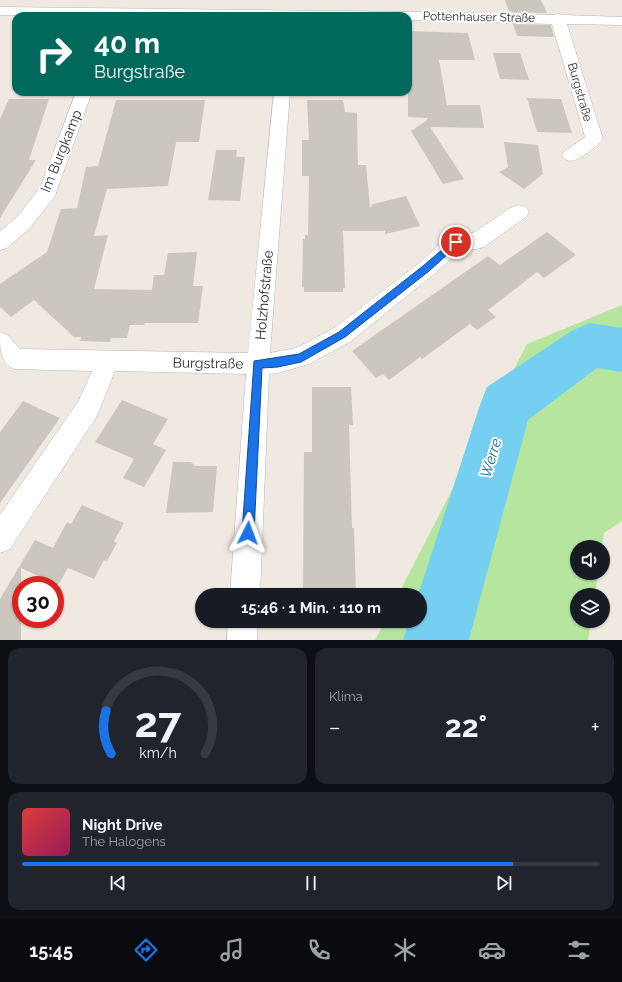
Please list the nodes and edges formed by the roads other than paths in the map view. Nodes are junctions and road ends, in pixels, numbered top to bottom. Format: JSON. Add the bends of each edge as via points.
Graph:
{"nodes":[{"id":1,"x":129,"y":0,"type":"edge"},
{"id":2,"x":305,"y":0,"type":"edge"},
{"id":3,"x":0,"y":11,"type":"edge"},
{"id":4,"x":38,"y":12,"type":"edge"},
{"id":5,"x":115,"y":12,"type":"edge"},
{"id":6,"x":292,"y":12,"type":"edge"},
{"id":7,"x":412,"y":16,"type":"edge"},
{"id":8,"x":558,"y":18,"type":"junction"},
{"id":9,"x":622,"y":21,"type":"edge"},
{"id":10,"x":83,"y":96,"type":"edge"},
{"id":11,"x":282,"y":96,"type":"edge"},
{"id":12,"x":571,"y":155,"type":"dead end"},
{"id":13,"x":519,"y":212,"type":"dead end"},
{"id":14,"x":0,"y":242,"type":"edge"},
{"id":15,"x":0,"y":342,"type":"edge"},
{"id":16,"x":108,"y":361,"type":"junction"},
{"id":17,"x":258,"y":364,"type":"junction"},
{"id":18,"x":0,"y":539,"type":"edge"},
{"id":19,"x":244,"y":588,"type":"edge"},
{"id":20,"x":243,"y":628,"type":"edge"},
{"id":21,"x":242,"y":640,"type":"edge"}],
"edges":[{"from":1,"to":5,"type":"street"},
{"from":2,"to":6,"type":"street"},
{"from":3,"to":4,"type":"street","name":"Pottenhauser Straße"},
{"from":7,"to":8,"type":"street","name":"Pottenhauser Straße"},
{"from":8,"to":9,"type":"street","name":"Pottenhauser Straße"},
{"from":8,"to":12,"type":"street","name":"Burgstraße","via":[[594,139]]},
{"from":10,"to":14,"type":"street","name":"Im Burgkamp","via":[[48,191],[23,223]]},
{"from":11,"to":17,"type":"street","name":"Holzhofstraße"},
{"from":13,"to":17,"type":"street","name":"Burgstraße","via":[[477,241],[456,242],[342,335],[301,358]]},
{"from":15,"to":16,"type":"street","name":"Burgstraße","via":[[14,359]]},
{"from":16,"to":17,"type":"street","name":"Burgstraße"},
{"from":16,"to":18,"type":"street","via":[[88,408]]},
{"from":17,"to":19,"type":"street","name":"Holzhofstraße"},
{"from":20,"to":21,"type":"street"}]}
